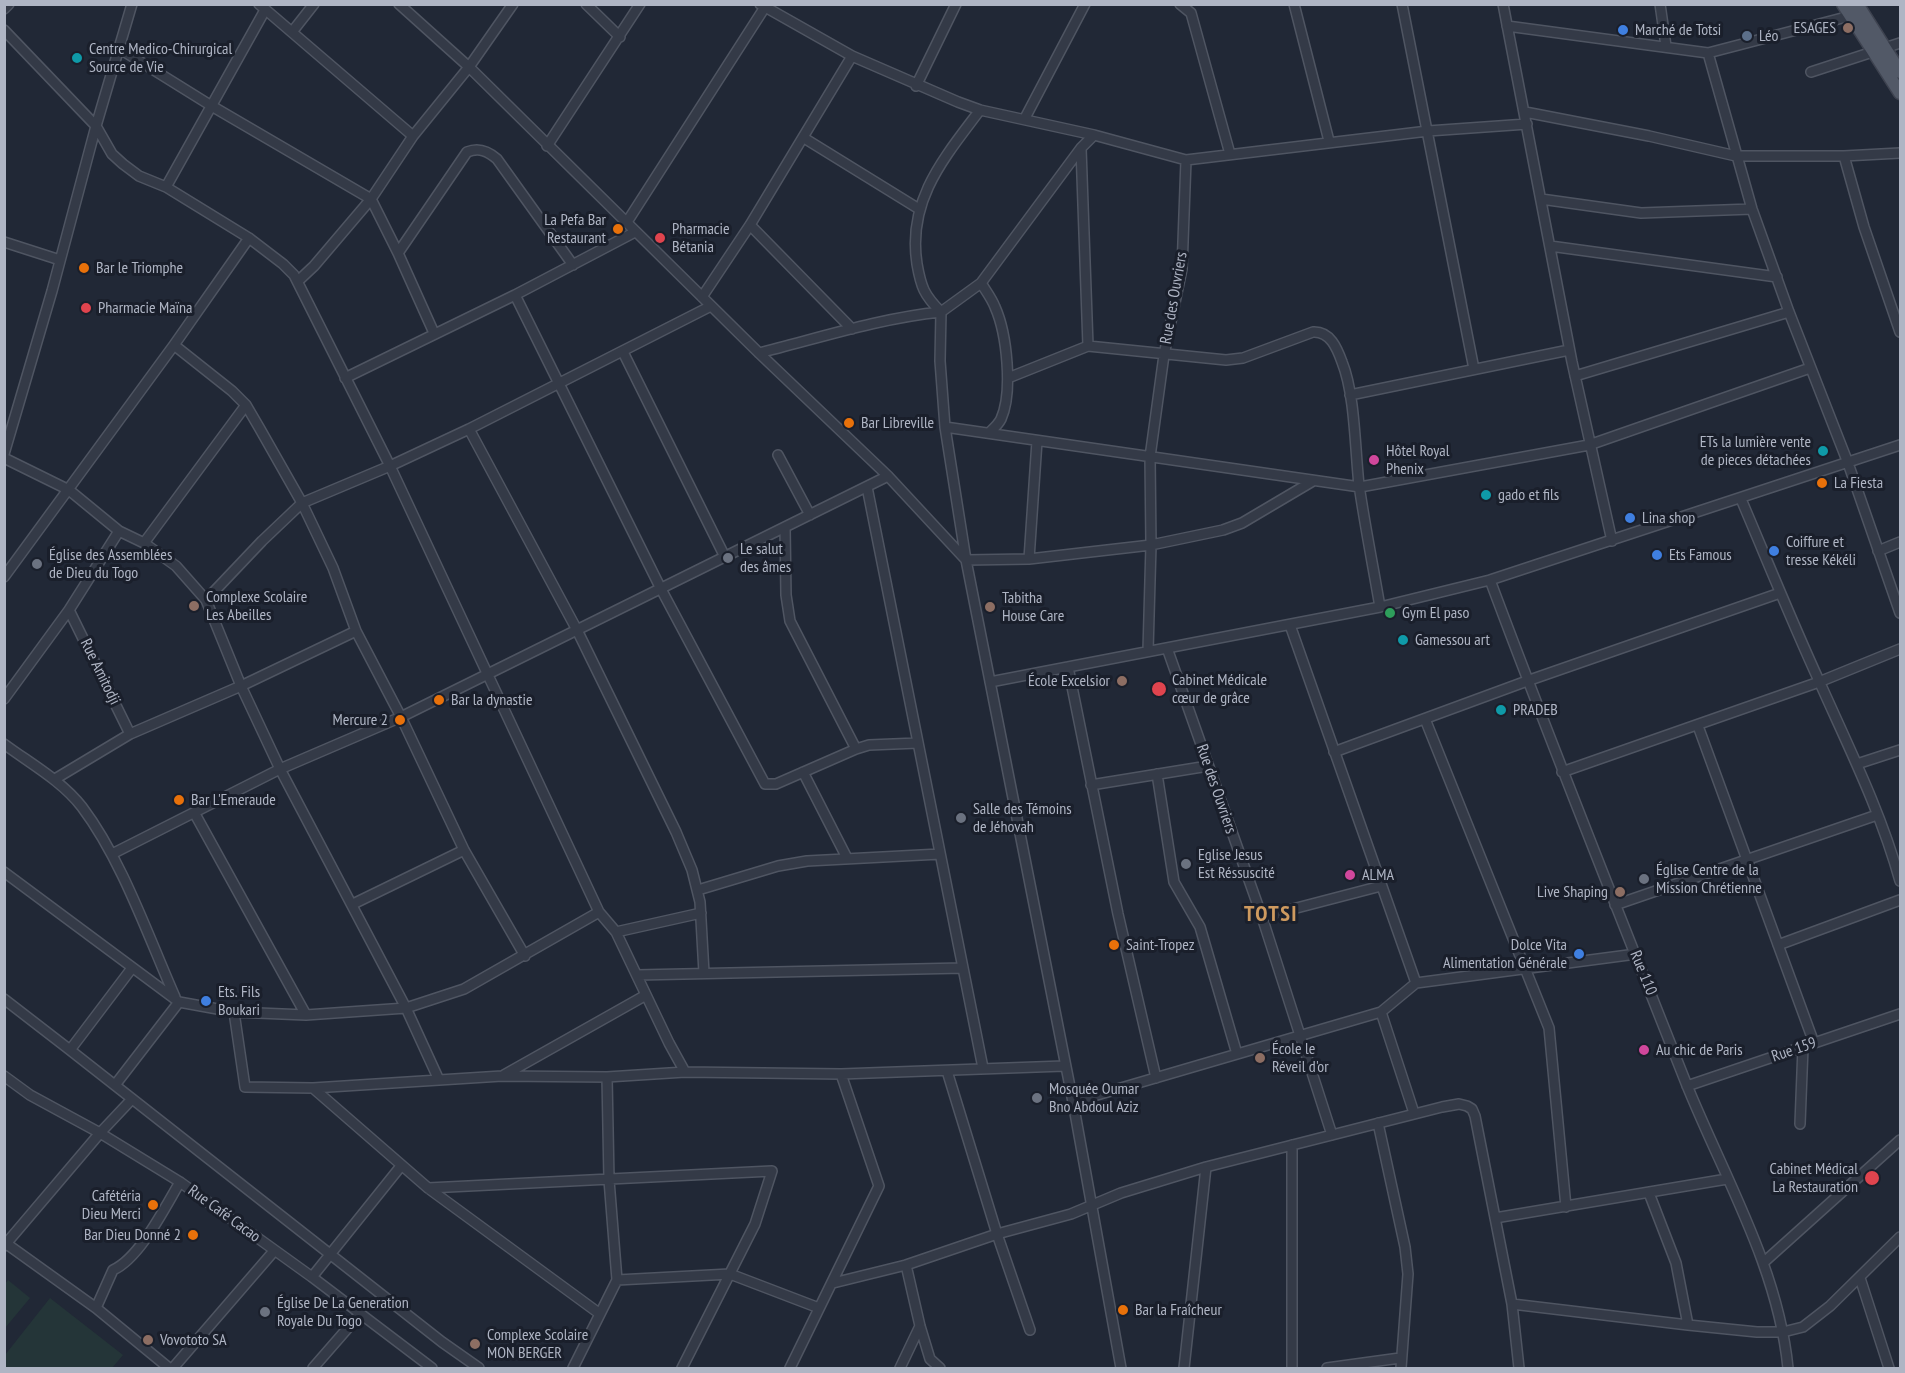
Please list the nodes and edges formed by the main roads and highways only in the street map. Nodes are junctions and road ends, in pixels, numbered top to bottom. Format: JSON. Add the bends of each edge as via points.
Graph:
{"nodes":[{"id":1,"x":1843,"y":4,"type":"edge"},
{"id":2,"x":1857,"y":4,"type":"edge"},
{"id":3,"x":1880,"y":50,"type":"junction"},
{"id":4,"x":1900,"y":72,"type":"edge"},
{"id":5,"x":1900,"y":93,"type":"edge"}],
"edges":[{"from":1,"to":3,"type":"main road"},
{"from":2,"to":3,"type":"main road"},
{"from":3,"to":4,"type":"main road"},
{"from":3,"to":5,"type":"main road"}]}
